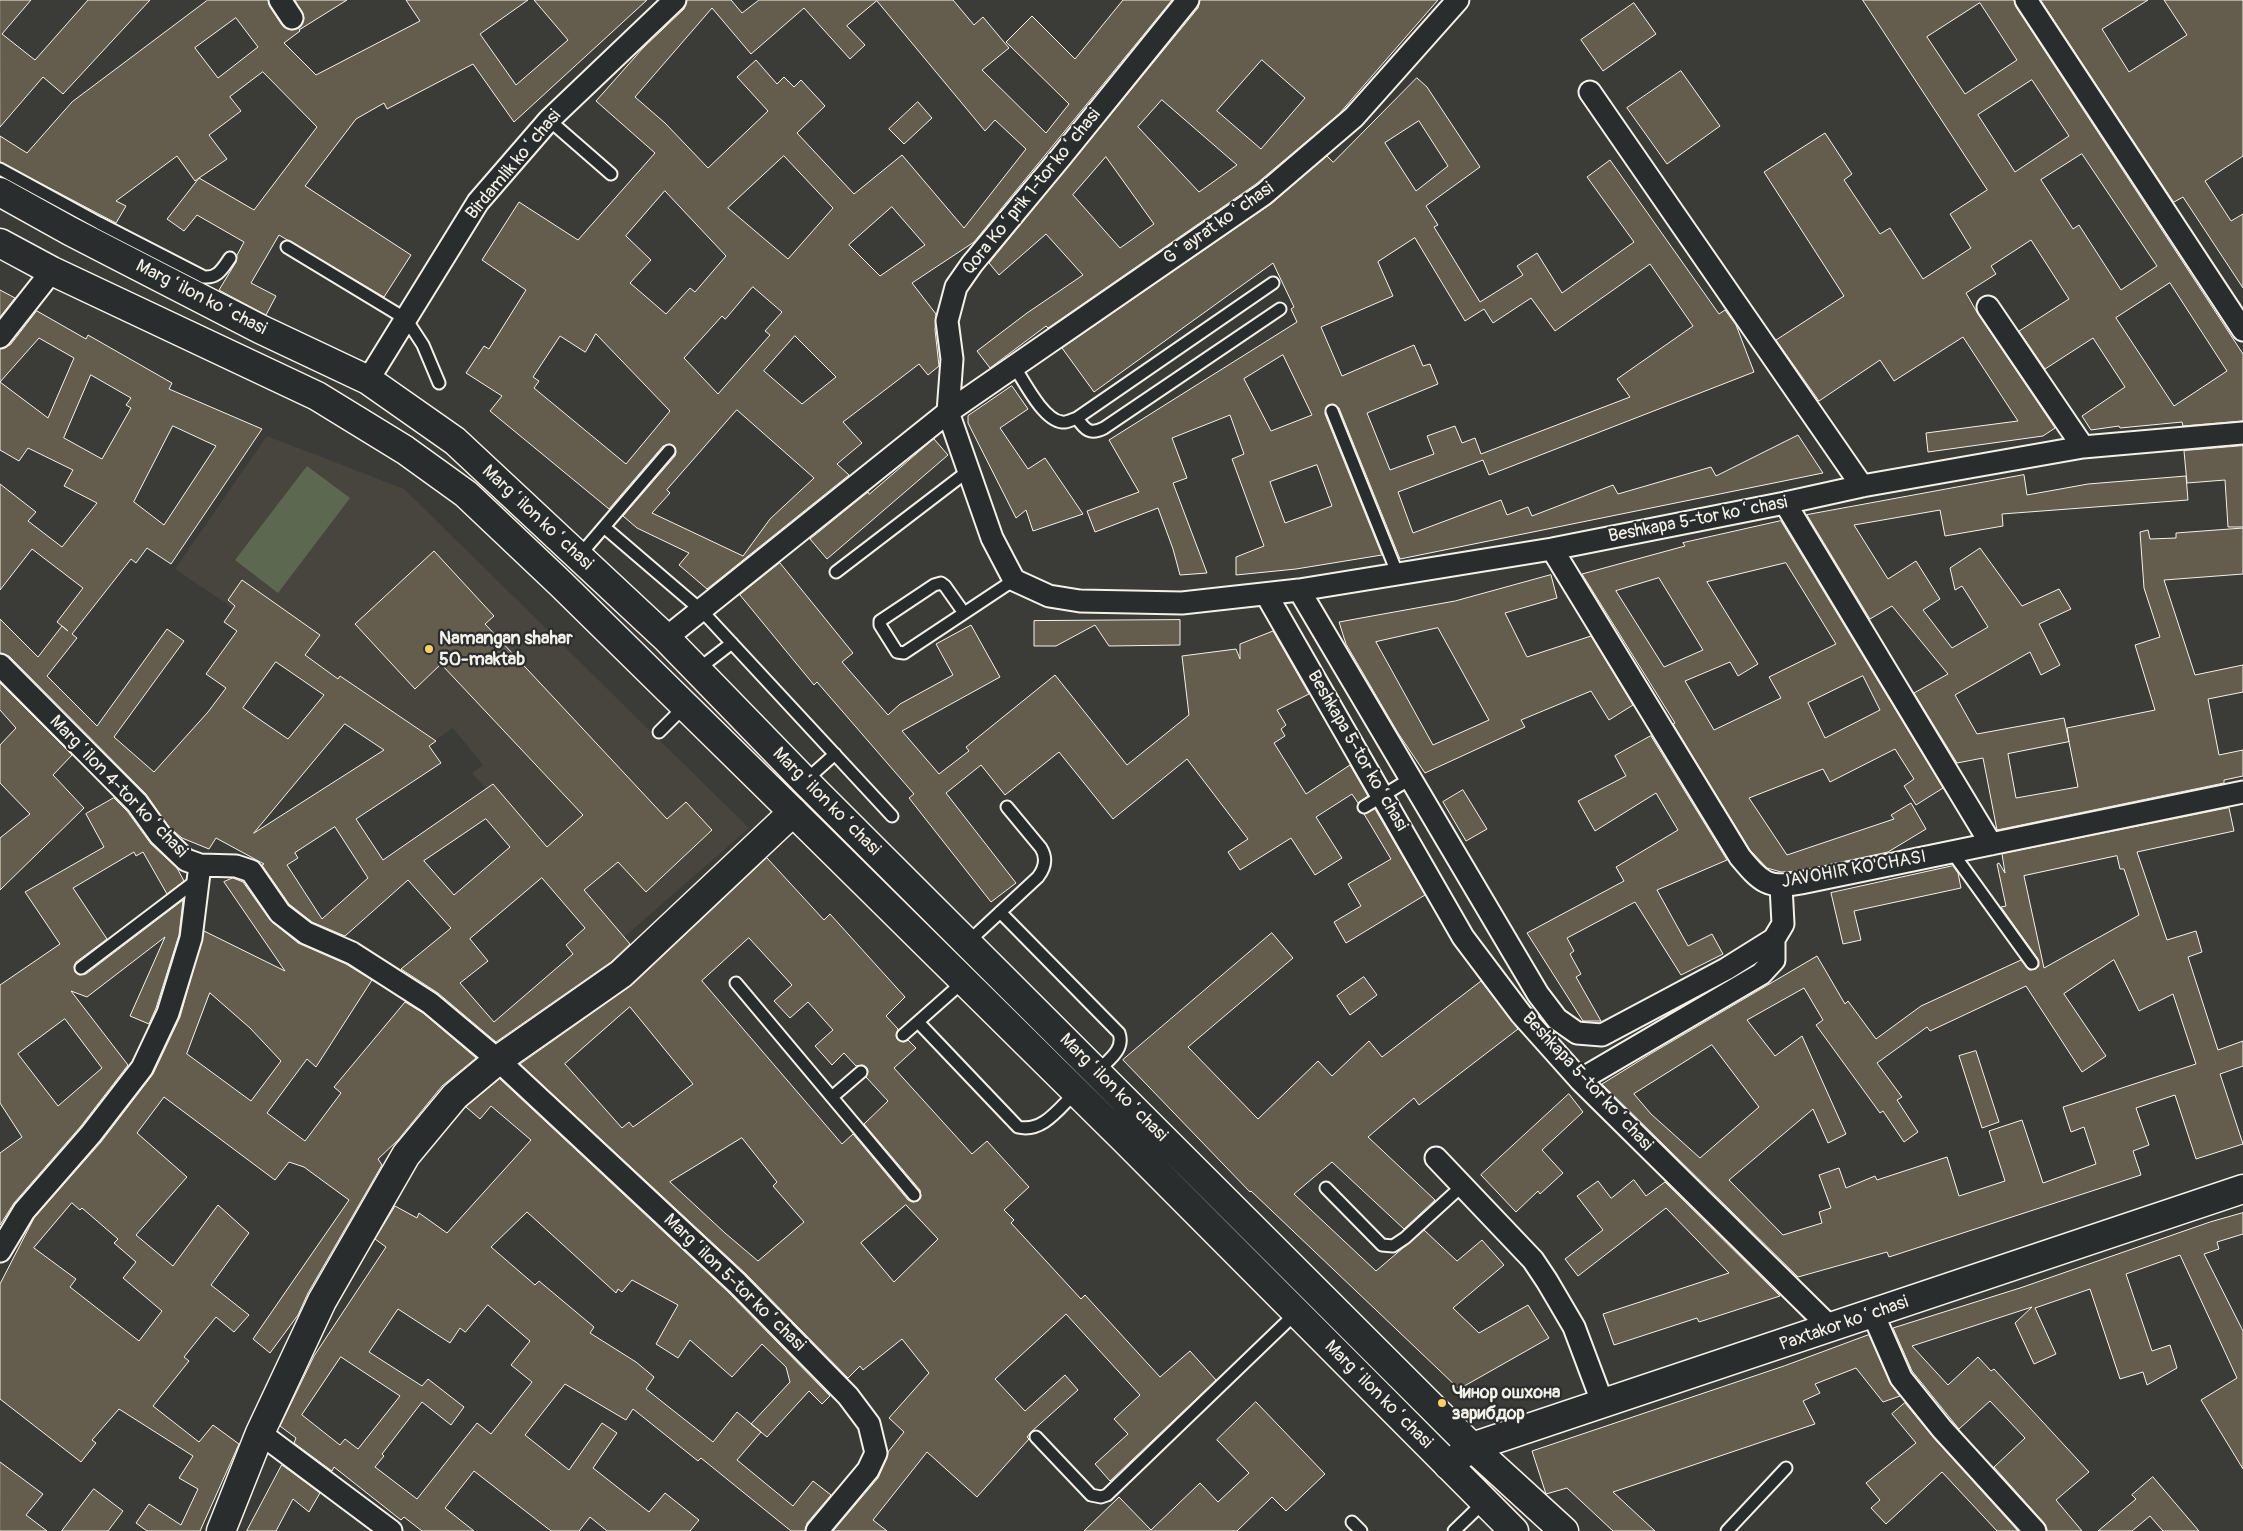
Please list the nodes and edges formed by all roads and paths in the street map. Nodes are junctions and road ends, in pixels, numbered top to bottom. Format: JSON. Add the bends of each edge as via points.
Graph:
{"nodes":[{"id":1,"x":280,"y":0,"type":"edge"},
{"id":2,"x":675,"y":0,"type":"edge"},
{"id":3,"x":1188,"y":0,"type":"edge"},
{"id":4,"x":1458,"y":0,"type":"edge"},
{"id":5,"x":2026,"y":0,"type":"edge"},
{"id":6,"x":292,"y":18,"type":"dead end"},
{"id":7,"x":1590,"y":92,"type":"dead end"},
{"id":8,"x":549,"y":120,"type":"junction"},
{"id":9,"x":0,"y":169,"type":"edge"},
{"id":10,"x":611,"y":174,"type":"dead end"},
{"id":11,"x":0,"y":192,"type":"edge"},
{"id":12,"x":44,"y":204,"type":"junction"},
{"id":13,"x":94,"y":232,"type":"junction"},
{"id":14,"x":0,"y":243,"type":"edge"},
{"id":15,"x":287,"y":247,"type":"dead end"},
{"id":16,"x":230,"y":258,"type":"dead end"},
{"id":17,"x":52,"y":271,"type":"junction"},
{"id":18,"x":1273,"y":283,"type":"dead end"},
{"id":19,"x":1988,"y":307,"type":"dead end"},
{"id":20,"x":1280,"y":309,"type":"dead end"},
{"id":21,"x":406,"y":319,"type":"junction"},
{"id":22,"x":2243,"y":330,"type":"edge"},
{"id":23,"x":0,"y":337,"type":"edge"},
{"id":24,"x":1014,"y":366,"type":"junction"},
{"id":25,"x":368,"y":380,"type":"junction"},
{"id":26,"x":439,"y":383,"type":"dead end"},
{"id":27,"x":1332,"y":411,"type":"dead end"},
{"id":28,"x":948,"y":412,"type":"junction"},
{"id":29,"x":1078,"y":418,"type":"junction"},
{"id":30,"x":2243,"y":433,"type":"edge"},
{"id":31,"x":2083,"y":447,"type":"junction"},
{"id":32,"x":670,"y":451,"type":"dead end"},
{"id":33,"x":968,"y":471,"type":"junction"},
{"id":34,"x":1862,"y":486,"type":"junction"},
{"id":35,"x":1785,"y":503,"type":"junction"},
{"id":36,"x":604,"y":527,"type":"junction"},
{"id":37,"x":1552,"y":549,"type":"junction"},
{"id":38,"x":578,"y":556,"type":"junction"},
{"id":39,"x":836,"y":572,"type":"dead end"},
{"id":40,"x":1398,"y":575,"type":"junction"},
{"id":41,"x":1014,"y":580,"type":"junction"},
{"id":42,"x":1299,"y":590,"type":"junction"},
{"id":43,"x":1266,"y":594,"type":"junction"},
{"id":44,"x":702,"y":611,"type":"junction"},
{"id":45,"x":964,"y":613,"type":"junction"},
{"id":46,"x":666,"y":638,"type":"junction"},
{"id":47,"x":732,"y":643,"type":"junction"},
{"id":48,"x":0,"y":665,"type":"edge"},
{"id":49,"x":697,"y":670,"type":"junction"},
{"id":50,"x":686,"y":706,"type":"junction"},
{"id":51,"x":659,"y":732,"type":"dead end"},
{"id":52,"x":835,"y":754,"type":"junction"},
{"id":53,"x":1410,"y":779,"type":"junction"},
{"id":54,"x":805,"y":781,"type":"junction"},
{"id":55,"x":2243,"y":792,"type":"edge"},
{"id":56,"x":1383,"y":795,"type":"junction"},
{"id":57,"x":1006,"y":807,"type":"dead end"},
{"id":58,"x":1364,"y":807,"type":"dead end"},
{"id":59,"x":793,"y":812,"type":"junction"},
{"id":60,"x":892,"y":816,"type":"dead end"},
{"id":61,"x":1991,"y":844,"type":"junction"},
{"id":62,"x":1952,"y":852,"type":"junction"},
{"id":63,"x":199,"y":872,"type":"junction"},
{"id":64,"x":1781,"y":886,"type":"junction"},
{"id":65,"x":1000,"y":912,"type":"junction"},
{"id":66,"x":1774,"y":940,"type":"junction"},
{"id":67,"x":968,"y":942,"type":"junction"},
{"id":68,"x":2032,"y":963,"type":"dead end"},
{"id":69,"x":81,"y":968,"type":"dead end"},
{"id":70,"x":964,"y":981,"type":"junction"},
{"id":71,"x":736,"y":983,"type":"dead end"},
{"id":72,"x":918,"y":1022,"type":"junction"},
{"id":73,"x":903,"y":1035,"type":"dead end"},
{"id":74,"x":498,"y":1060,"type":"junction"},
{"id":75,"x":862,"y":1072,"type":"dead end"},
{"id":76,"x":1097,"y":1072,"type":"junction"},
{"id":77,"x":1580,"y":1080,"type":"junction"},
{"id":78,"x":1076,"y":1092,"type":"junction"},
{"id":79,"x":832,"y":1097,"type":"junction"},
{"id":80,"x":1436,"y":1158,"type":"dead end"},
{"id":81,"x":1462,"y":1186,"type":"junction"},
{"id":82,"x":1326,"y":1188,"type":"dead end"},
{"id":83,"x":2243,"y":1190,"type":"edge"},
{"id":84,"x":914,"y":1195,"type":"dead end"},
{"id":85,"x":0,"y":1251,"type":"edge"},
{"id":86,"x":1296,"y":1313,"type":"junction"},
{"id":87,"x":1873,"y":1314,"type":"junction"},
{"id":88,"x":1831,"y":1328,"type":"junction"},
{"id":89,"x":1603,"y":1404,"type":"junction"},
{"id":90,"x":260,"y":1434,"type":"junction"},
{"id":91,"x":1036,"y":1437,"type":"dead end"},
{"id":92,"x":1472,"y":1447,"type":"junction"},
{"id":93,"x":1448,"y":1465,"type":"junction"},
{"id":94,"x":1786,"y":1468,"type":"dead end"},
{"id":95,"x":1485,"y":1501,"type":"junction"},
{"id":96,"x":1352,"y":1522,"type":"dead end"},
{"id":97,"x":221,"y":1531,"type":"edge"},
{"id":98,"x":391,"y":1531,"type":"edge"},
{"id":99,"x":816,"y":1531,"type":"edge"},
{"id":100,"x":1360,"y":1531,"type":"edge"},
{"id":101,"x":1454,"y":1531,"type":"edge"},
{"id":102,"x":1514,"y":1531,"type":"edge"},
{"id":103,"x":1564,"y":1531,"type":"edge"},
{"id":104,"x":1727,"y":1531,"type":"edge"},
{"id":105,"x":2035,"y":1531,"type":"edge"}],
"edges":[{"from":1,"to":6,"type":"street"},
{"from":2,"to":8,"type":"street","name":"Birdamlik koʻchasi"},
{"from":3,"to":28,"type":"street","name":"Qora Koʻprik 1-tor koʻchasi","via":[[956,287],[947,321],[952,359]]},
{"from":4,"to":24,"type":"street","name":"Gʻayrat koʻchasi","via":[[1354,117],[1264,194]]},
{"from":5,"to":22,"type":"street"},
{"from":7,"to":34,"type":"street"},
{"from":8,"to":10,"type":"lane"},
{"from":8,"to":21,"type":"street","name":"Birdamlik koʻchasi","via":[[478,202]]},
{"from":9,"to":12,"type":"lane"},
{"from":11,"to":12,"type":"main road","name":"Margʻilon koʻchasi"},
{"from":12,"to":13,"type":"main road","name":"Margʻilon koʻchasi"},
{"from":13,"to":16,"type":"lane","via":[[204,277],[219,274]]},
{"from":13,"to":25,"type":"main road","name":"Margʻilon koʻchasi","via":[[260,329]]},
{"from":14,"to":17,"type":"main road","name":"Margʻilon koʻchasi"},
{"from":15,"to":21,"type":"lane"},
{"from":17,"to":23,"type":"street"},
{"from":17,"to":50,"type":"main road","name":"Margʻilon koʻchasi","via":[[317,396],[405,450],[466,494]]},
{"from":18,"to":29,"type":"lane"},
{"from":19,"to":31,"type":"street"},
{"from":20,"to":29,"type":"lane","via":[[1104,428],[1090,432],[1084,429]]},
{"from":21,"to":25,"type":"street","name":"Birdamlik koʻchasi"},
{"from":21,"to":26,"type":"lane"},
{"from":24,"to":28,"type":"street","name":"Gʻayrat koʻchasi"},
{"from":24,"to":29,"type":"lane","via":[[1052,420],[1064,423]]},
{"from":25,"to":38,"type":"main road","name":"Margʻilon koʻchasi","via":[[455,441]]},
{"from":27,"to":40,"type":"lane"},
{"from":28,"to":33,"type":"street"},
{"from":28,"to":44,"type":"street","name":"Gʻayrat koʻchasi"},
{"from":30,"to":31,"type":"street","name":"Beshkapa 5-tor koʻchasi"},
{"from":31,"to":34,"type":"street","name":"Beshkapa 5-tor koʻchasi"},
{"from":32,"to":36,"type":"lane"},
{"from":33,"to":39,"type":"lane"},
{"from":33,"to":41,"type":"street","via":[[992,538]]},
{"from":34,"to":35,"type":"street","name":"Beshkapa 5-tor koʻchasi"},
{"from":35,"to":37,"type":"street","name":"Beshkapa 5-tor koʻchasi"},
{"from":35,"to":61,"type":"street"},
{"from":36,"to":38,"type":"lane"},
{"from":36,"to":44,"type":"lane"},
{"from":37,"to":40,"type":"street","name":"Beshkapa 5-tor koʻchasi"},
{"from":37,"to":64,"type":"street","name":"JAVOHIR KO'CHASI","via":[[1740,857],[1759,879]]},
{"from":38,"to":46,"type":"main road","name":"Margʻilon koʻchasi"},
{"from":40,"to":42,"type":"street","name":"Beshkapa 5-tor koʻchasi"},
{"from":41,"to":43,"type":"street","name":"Beshkapa 5-tor koʻchasi","via":[[1049,596],[1080,601],[1182,603]]},
{"from":41,"to":45,"type":"lane"},
{"from":42,"to":43,"type":"street","name":"Beshkapa 5-tor koʻchasi"},
{"from":42,"to":53,"type":"street"},
{"from":43,"to":56,"type":"street","name":"Beshkapa 5-tor koʻchasi"},
{"from":44,"to":46,"type":"street","name":"Gʻayrat koʻchasi"},
{"from":44,"to":47,"type":"lane"},
{"from":45,"to":45,"type":"lane","via":[[900,654],[880,625],[880,621],[941,583]]},
{"from":46,"to":49,"type":"main road","name":"Margʻilon koʻchasi"},
{"from":47,"to":49,"type":"lane"},
{"from":47,"to":52,"type":"lane"},
{"from":48,"to":63,"type":"street","name":"Margʻilon 4-tor koʻchasi","via":[[137,803],[160,835]]},
{"from":49,"to":54,"type":"main road","name":"Margʻilon koʻchasi"},
{"from":50,"to":51,"type":"lane"},
{"from":50,"to":59,"type":"main road","name":"Margʻilon koʻchasi"},
{"from":52,"to":54,"type":"lane"},
{"from":52,"to":60,"type":"lane"},
{"from":53,"to":56,"type":"lane"},
{"from":53,"to":66,"type":"street","via":[[1538,994],[1557,1019],[1577,1033],[1602,1034]]},
{"from":54,"to":67,"type":"main road","name":"Margʻilon koʻchasi"},
{"from":55,"to":61,"type":"street","name":"JAVOHIR KO'CHASI"},
{"from":56,"to":58,"type":"lane"},
{"from":56,"to":77,"type":"street","name":"Beshkapa 5-tor koʻchasi","via":[[1463,937],[1521,1014]]},
{"from":57,"to":65,"type":"lane","via":[[1045,855],[1043,871]]},
{"from":59,"to":70,"type":"main road","name":"Margʻilon koʻchasi"},
{"from":59,"to":74,"type":"main road","via":[[621,974]]},
{"from":61,"to":62,"type":"street","name":"JAVOHIR KO'CHASI"},
{"from":62,"to":64,"type":"street","name":"JAVOHIR KO'CHASI"},
{"from":62,"to":68,"type":"lane"},
{"from":63,"to":69,"type":"lane"},
{"from":63,"to":74,"type":"street","name":"Margʻilon 5-tor koʻchasi","via":[[236,866],[251,871],[280,912],[306,933],[352,953],[430,1003]]},
{"from":63,"to":85,"type":"street","via":[[191,938],[168,1013],[142,1068],[92,1134],[24,1211]]},
{"from":64,"to":66,"type":"street","via":[[1783,924]]},
{"from":65,"to":67,"type":"lane"},
{"from":65,"to":76,"type":"lane","via":[[1119,1032],[1122,1040],[1118,1051]]},
{"from":66,"to":77,"type":"street","via":[[1774,960],[1761,974]]},
{"from":67,"to":76,"type":"main road","name":"Margʻilon koʻchasi"},
{"from":70,"to":72,"type":"lane"},
{"from":70,"to":78,"type":"main road","name":"Margʻilon koʻchasi"},
{"from":71,"to":79,"type":"lane"},
{"from":72,"to":73,"type":"lane"},
{"from":72,"to":78,"type":"lane","via":[[1018,1128],[1027,1130],[1041,1126]]},
{"from":74,"to":90,"type":"main road","via":[[456,1096],[406,1155],[322,1301]]},
{"from":74,"to":99,"type":"street","name":"Margʻilon 5-tor koʻchasi","via":[[738,1283],[848,1396],[869,1424],[876,1453],[868,1470]]},
{"from":75,"to":79,"type":"lane"},
{"from":76,"to":92,"type":"main road","name":"Margʻilon koʻchasi"},
{"from":77,"to":88,"type":"street","name":"Beshkapa 5-tor koʻchasi"},
{"from":78,"to":86,"type":"main road","name":"Margʻilon koʻchasi"},
{"from":79,"to":84,"type":"lane"},
{"from":80,"to":81,"type":"street"},
{"from":81,"to":82,"type":"lane","via":[[1394,1246],[1382,1245]]},
{"from":81,"to":89,"type":"street","via":[[1533,1260],[1547,1281],[1574,1327]]},
{"from":83,"to":87,"type":"main road","name":"Paxtakor koʻchasi"},
{"from":86,"to":91,"type":"lane","via":[[1107,1495],[1091,1495]]},
{"from":86,"to":93,"type":"main road","name":"Margʻilon koʻchasi"},
{"from":87,"to":88,"type":"main road","name":"Paxtakor koʻchasi"},
{"from":87,"to":105,"type":"street","via":[[1901,1378],[1942,1429]]},
{"from":88,"to":89,"type":"main road","name":"Paxtakor koʻchasi"},
{"from":89,"to":92,"type":"main road","name":"Paxtakor koʻchasi"},
{"from":90,"to":97,"type":"main road"},
{"from":90,"to":98,"type":"street"},
{"from":92,"to":93,"type":"main road","name":"Paxtakor koʻchasi"},
{"from":92,"to":103,"type":"main road","name":"Margʻilon koʻchasi"},
{"from":93,"to":95,"type":"main road","name":"Margʻilon koʻchasi"},
{"from":94,"to":104,"type":"lane"},
{"from":95,"to":101,"type":"lane"},
{"from":95,"to":102,"type":"main road","name":"Margʻilon koʻchasi"},
{"from":96,"to":100,"type":"lane"}]}
